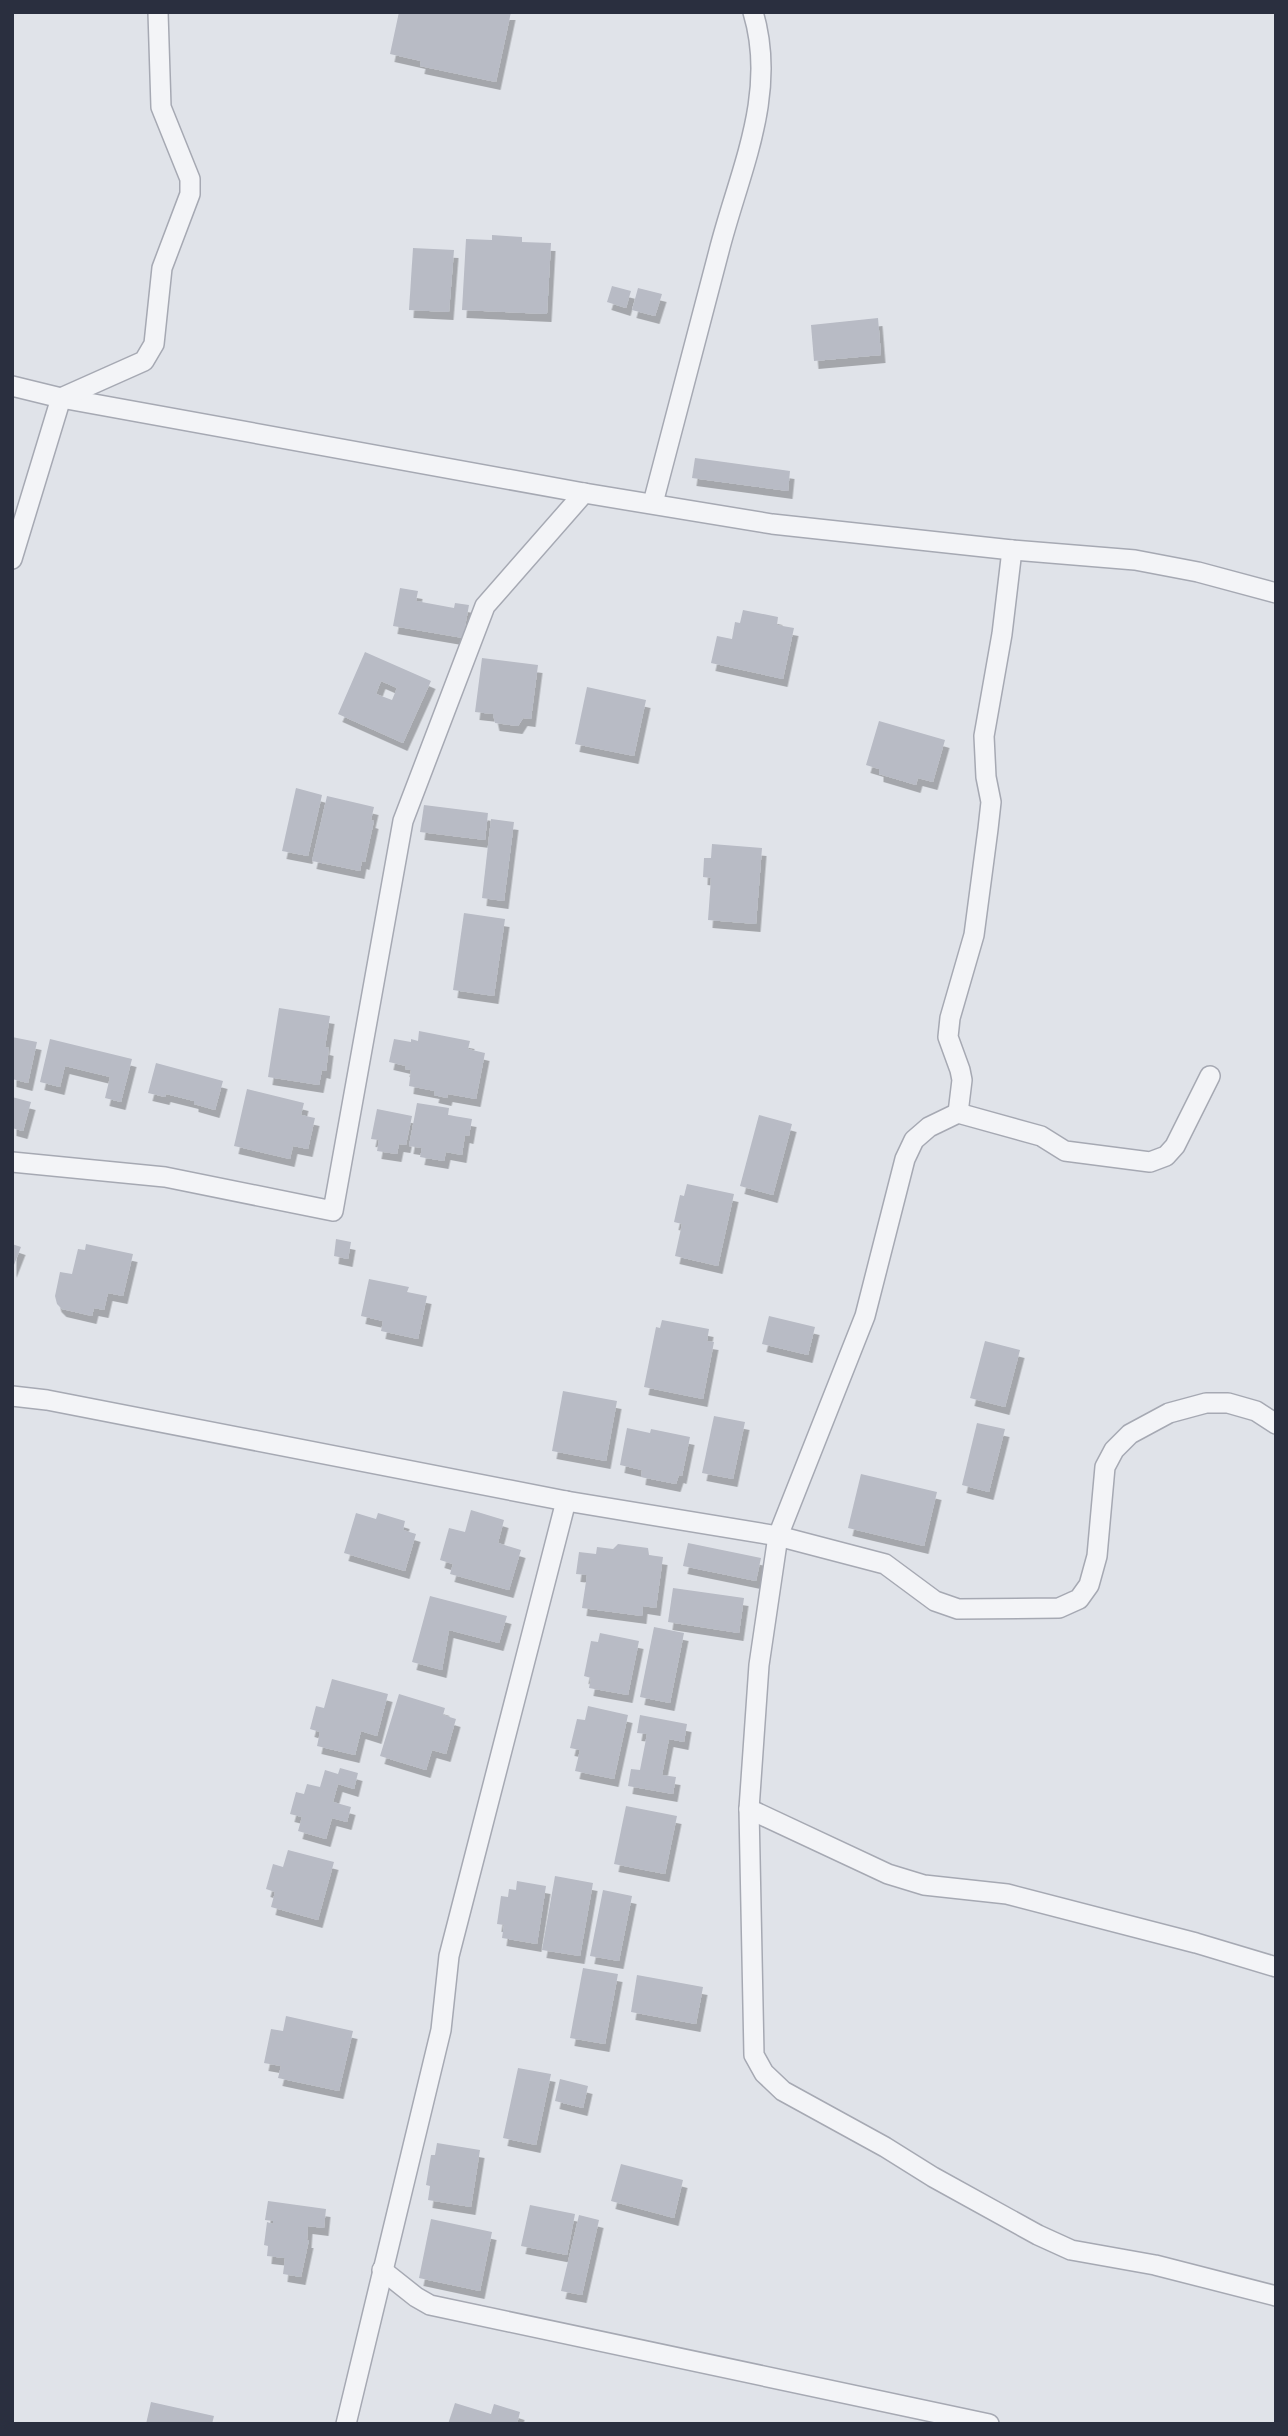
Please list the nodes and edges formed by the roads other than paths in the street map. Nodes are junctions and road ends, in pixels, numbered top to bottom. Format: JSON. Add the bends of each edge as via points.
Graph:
{"nodes":[{"id":1,"x":158,"y":12,"type":"edge"},
{"id":2,"x":753,"y":12,"type":"edge"},
{"id":3,"x":12,"y":386,"type":"edge"},
{"id":4,"x":61,"y":398,"type":"junction"},
{"id":5,"x":584,"y":493,"type":"junction"},
{"id":6,"x":653,"y":503,"type":"junction"},
{"id":7,"x":1012,"y":550,"type":"junction"},
{"id":8,"x":12,"y":559,"type":"edge"},
{"id":9,"x":1276,"y":593,"type":"edge"},
{"id":10,"x":1210,"y":1076,"type":"dead end"},
{"id":11,"x":958,"y":1114,"type":"junction"},
{"id":12,"x":12,"y":1162,"type":"edge"},
{"id":13,"x":12,"y":1396,"type":"edge"},
{"id":14,"x":1276,"y":1424,"type":"edge"},
{"id":15,"x":566,"y":1501,"type":"junction"},
{"id":16,"x":778,"y":1536,"type":"junction"},
{"id":17,"x":748,"y":1809,"type":"junction"},
{"id":18,"x":1276,"y":1967,"type":"edge"},
{"id":19,"x":382,"y":2270,"type":"junction"},
{"id":20,"x":1276,"y":2296,"type":"edge"},
{"id":21,"x":346,"y":2424,"type":"edge"},
{"id":22,"x":989,"y":2424,"type":"edge"}],
"edges":[{"from":1,"to":4,"type":"street","via":[[160,107],[190,179],[190,194],[162,268],[153,344],[144,361]]},
{"from":2,"to":6,"type":"street","via":[[761,74],[754,137],[724,231]]},
{"from":3,"to":4,"type":"street"},
{"from":4,"to":5,"type":"street"},
{"from":4,"to":8,"type":"street"},
{"from":5,"to":6,"type":"street"},
{"from":5,"to":12,"type":"street","via":[[485,606],[402,821],[333,1211],[165,1177]]},
{"from":6,"to":7,"type":"street","via":[[772,524]]},
{"from":7,"to":9,"type":"street","via":[[1135,560]]},
{"from":7,"to":11,"type":"street","via":[[984,736],[990,802],[987,842],[974,935],[948,1037],[962,1080]]},
{"from":10,"to":11,"type":"street","via":[[1175,1146],[1166,1156],[1150,1162],[1065,1151],[1041,1136]]},
{"from":11,"to":16,"type":"street","via":[[929,1127],[914,1140],[905,1159],[865,1316]]},
{"from":13,"to":15,"type":"street"},
{"from":14,"to":16,"type":"street","via":[[1256,1411],[1206,1403],[1169,1413],[1130,1434],[1105,1467],[1097,1556],[1089,1585],[1079,1599],[1059,1608],[958,1609],[935,1601],[885,1564]]},
{"from":15,"to":16,"type":"street"},
{"from":15,"to":19,"type":"street","via":[[449,1956],[441,2030]]},
{"from":16,"to":17,"type":"street","via":[[759,1665]]},
{"from":17,"to":18,"type":"street","via":[[888,1874],[925,1885],[1007,1894]]},
{"from":17,"to":20,"type":"street","via":[[754,2055],[764,2073],[783,2091],[1071,2250],[1155,2265]]},
{"from":19,"to":21,"type":"street"},
{"from":19,"to":22,"type":"street","via":[[430,2305]]}]}
